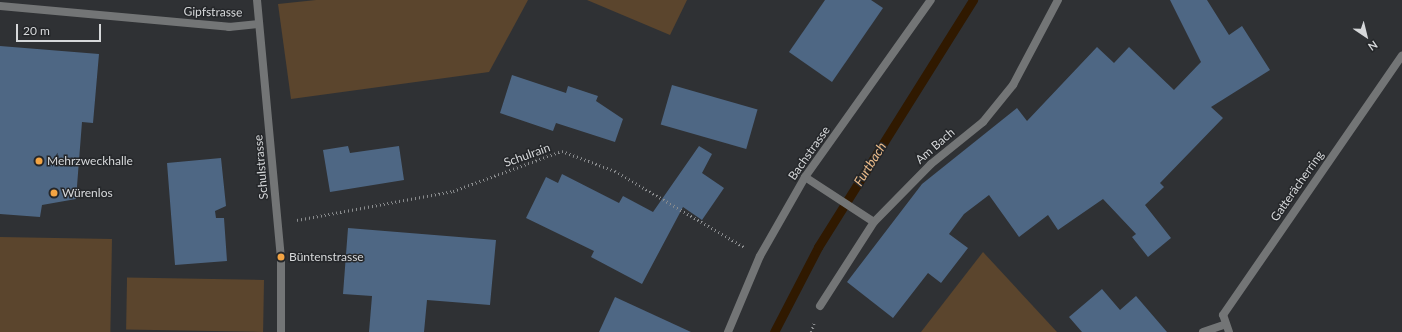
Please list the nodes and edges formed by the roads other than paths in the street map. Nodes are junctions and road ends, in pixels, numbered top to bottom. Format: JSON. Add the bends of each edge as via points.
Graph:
{"nodes":[{"id":1,"x":257,"y":0,"type":"edge"},
{"id":2,"x":931,"y":0,"type":"edge"},
{"id":3,"x":1058,"y":0,"type":"edge"},
{"id":4,"x":0,"y":6,"type":"edge"},
{"id":5,"x":259,"y":24,"type":"junction"},
{"id":6,"x":1402,"y":56,"type":"edge"},
{"id":7,"x":805,"y":177,"type":"junction"},
{"id":8,"x":874,"y":222,"type":"junction"},
{"id":9,"x":820,"y":306,"type":"dead end"},
{"id":10,"x":1226,"y":324,"type":"junction"},
{"id":11,"x":281,"y":332,"type":"edge"},
{"id":12,"x":728,"y":332,"type":"edge"},
{"id":13,"x":1203,"y":332,"type":"edge"},
{"id":14,"x":1229,"y":332,"type":"edge"}],
"edges":[{"from":1,"to":5,"type":"street","name":"Schulstrasse"},
{"from":2,"to":7,"type":"street","name":"Bachstrasse"},
{"from":3,"to":8,"type":"street","name":"Am Bach","via":[[1013,85],[983,122],[931,164]]},
{"from":4,"to":5,"type":"street","name":"Gipfstrasse","via":[[229,27]]},
{"from":5,"to":11,"type":"street","name":"Schulstrasse","via":[[278,223]]},
{"from":6,"to":10,"type":"street","name":"Gatterächerring","via":[[1223,315]]},
{"from":7,"to":8,"type":"street"},
{"from":7,"to":12,"type":"street","name":"Bachstrasse","via":[[760,256]]},
{"from":8,"to":9,"type":"street","name":"Am Bach"},
{"from":10,"to":13,"type":"street"},
{"from":10,"to":14,"type":"street"}]}
